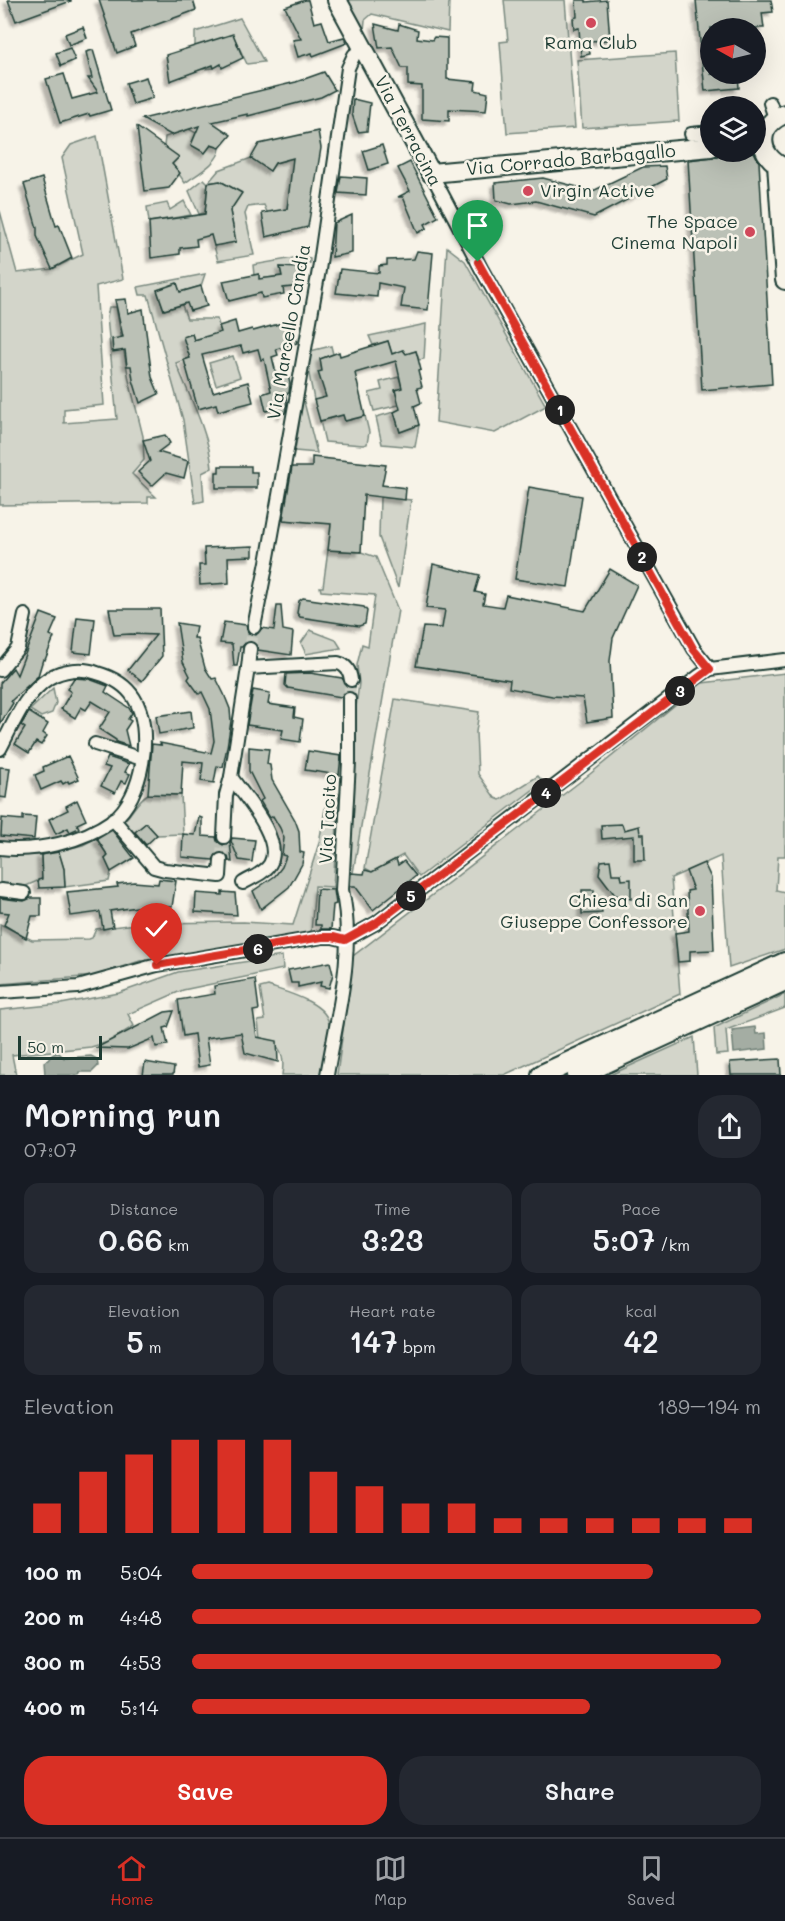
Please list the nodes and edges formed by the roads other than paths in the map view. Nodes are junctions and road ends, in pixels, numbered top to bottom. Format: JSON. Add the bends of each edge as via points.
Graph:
{"nodes":[{"id":1,"x":337,"y":0,"type":"edge"},
{"id":2,"x":364,"y":49,"type":"junction"},
{"id":3,"x":771,"y":122,"type":"edge"},
{"id":4,"x":700,"y":133,"type":"edge"},
{"id":5,"x":691,"y":134,"type":"dead end"},
{"id":6,"x":700,"y":148,"type":"edge"},
{"id":7,"x":781,"y":166,"type":"edge"},
{"id":8,"x":432,"y":173,"type":"junction"},
{"id":9,"x":785,"y":280,"type":"edge"},
{"id":10,"x":25,"y":615,"type":"dead end"},
{"id":11,"x":254,"y":627,"type":"tunnel mouth"},
{"id":12,"x":250,"y":649,"type":"tunnel mouth"},
{"id":13,"x":785,"y":660,"type":"edge"},
{"id":14,"x":248,"y":668,"type":"junction"},
{"id":15,"x":710,"y":669,"type":"junction"},
{"id":16,"x":0,"y":670,"type":"edge"},
{"id":17,"x":351,"y":680,"type":"dead end"},
{"id":18,"x":349,"y":699,"type":"tunnel mouth"},
{"id":19,"x":94,"y":744,"type":"dead end"},
{"id":20,"x":0,"y":749,"type":"edge"},
{"id":21,"x":142,"y":759,"type":"junction"},
{"id":22,"x":231,"y":777,"type":"junction"},
{"id":23,"x":113,"y":819,"type":"junction"},
{"id":24,"x":224,"y":837,"type":"tunnel mouth"},
{"id":25,"x":0,"y":848,"type":"edge"},
{"id":26,"x":221,"y":860,"type":"tunnel mouth"},
{"id":27,"x":243,"y":883,"type":"dead end"},
{"id":28,"x":0,"y":890,"type":"edge"},
{"id":29,"x":24,"y":893,"type":"dead end"},
{"id":30,"x":345,"y":940,"type":"junction"},
{"id":31,"x":785,"y":963,"type":"edge"},
{"id":32,"x":785,"y":980,"type":"edge"},
{"id":33,"x":0,"y":992,"type":"edge"},
{"id":34,"x":327,"y":1075,"type":"edge"},
{"id":35,"x":542,"y":1075,"type":"edge"},
{"id":36,"x":578,"y":1075,"type":"edge"}],
"edges":[{"from":1,"to":2,"type":"main road","name":"Via Terracina"},
{"from":2,"to":8,"type":"main road","name":"Via Terracina"},
{"from":2,"to":11,"type":"street","name":"Via Marcello Candia","via":[[354,55],[348,68],[323,249]]},
{"from":3,"to":7,"type":"main road","via":[[765,151]]},
{"from":4,"to":5,"type":"street"},
{"from":6,"to":8,"type":"main road","name":"Via Corrado Barbagallo"},
{"from":7,"to":9,"type":"main road"},
{"from":8,"to":15,"type":"street","name":"Via Terracina","via":[[694,650]]},
{"from":10,"to":16,"type":"street","via":[[18,648]]},
{"from":12,"to":14,"type":"street"},
{"from":13,"to":15,"type":"street"},
{"from":14,"to":17,"type":"street","via":[[338,663],[351,674]]},
{"from":14,"to":22,"type":"street"},
{"from":15,"to":30,"type":"street","via":[[376,923]]},
{"from":18,"to":30,"type":"street","name":"Via Tacito","via":[[342,890],[347,911]]},
{"from":19,"to":21,"type":"street"},
{"from":20,"to":21,"type":"street","via":[[19,711],[47,679],[74,670],[93,671],[118,683],[135,699],[142,720]]},
{"from":21,"to":23,"type":"street","via":[[132,796]]},
{"from":22,"to":24,"type":"street"},
{"from":22,"to":27,"type":"street","via":[[255,810],[273,847],[270,864]]},
{"from":23,"to":25,"type":"street","via":[[62,844]]},
{"from":23,"to":26,"type":"street","via":[[154,867],[220,876]]},
{"from":28,"to":29,"type":"street"},
{"from":30,"to":33,"type":"street","via":[[322,937],[157,965],[78,987]]},
{"from":30,"to":34,"type":"street","name":"Via Tacito","via":[[346,959]]},
{"from":31,"to":35,"type":"main road"},
{"from":32,"to":36,"type":"main road"}]}
